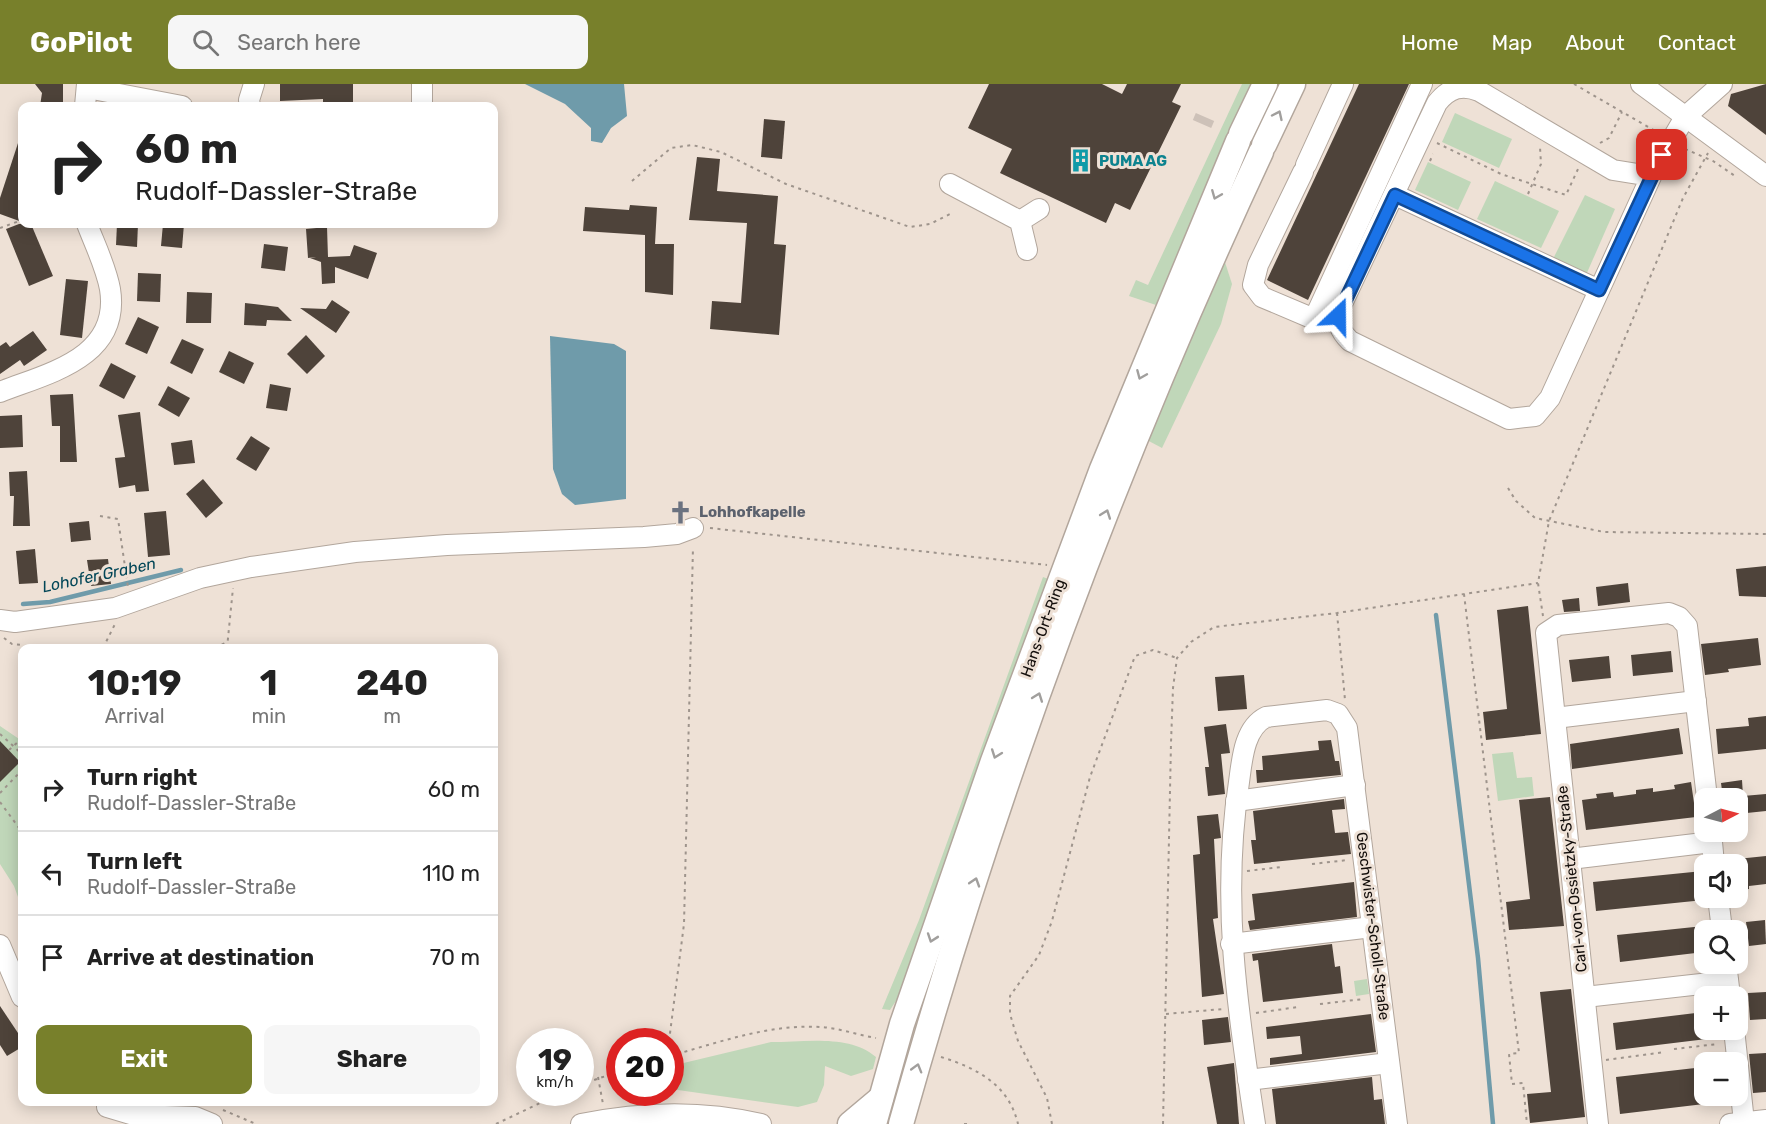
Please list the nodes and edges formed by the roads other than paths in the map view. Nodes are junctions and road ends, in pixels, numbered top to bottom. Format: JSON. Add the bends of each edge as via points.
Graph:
{"nodes":[{"id":1,"x":254,"y":84,"type":"edge"},
{"id":2,"x":422,"y":84,"type":"edge"},
{"id":3,"x":1265,"y":84,"type":"edge"},
{"id":4,"x":1293,"y":84,"type":"edge"},
{"id":5,"x":1343,"y":84,"type":"edge"},
{"id":6,"x":1422,"y":84,"type":"edge"},
{"id":7,"x":1641,"y":84,"type":"edge"},
{"id":8,"x":1722,"y":84,"type":"edge"},
{"id":9,"x":1461,"y":85,"type":"edge"},
{"id":10,"x":86,"y":93,"type":"edge"},
{"id":11,"x":152,"y":102,"type":"edge"},
{"id":12,"x":249,"y":102,"type":"edge"},
{"id":13,"x":422,"y":102,"type":"edge"},
{"id":14,"x":1685,"y":117,"type":"junction"},
{"id":15,"x":1654,"y":170,"type":"junction"},
{"id":16,"x":1766,"y":176,"type":"edge"},
{"id":17,"x":950,"y":184,"type":"dead end"},
{"id":18,"x":1395,"y":195,"type":"junction"},
{"id":19,"x":1039,"y":209,"type":"dead end"},
{"id":20,"x":1020,"y":221,"type":"junction"},
{"id":21,"x":88,"y":228,"type":"edge"},
{"id":22,"x":1027,"y":250,"type":"dead end"},
{"id":23,"x":1599,"y":290,"type":"junction"},
{"id":24,"x":0,"y":392,"type":"edge"},
{"id":25,"x":693,"y":528,"type":"road end"},
{"id":26,"x":0,"y":620,"type":"edge"},
{"id":27,"x":1696,"y":701,"type":"junction"},
{"id":28,"x":1555,"y":718,"type":"junction"},
{"id":29,"x":1356,"y":785,"type":"junction"},
{"id":30,"x":1706,"y":788,"type":"edge"},
{"id":31,"x":1236,"y":801,"type":"junction"},
{"id":32,"x":1694,"y":839,"type":"edge"},
{"id":33,"x":1570,"y":859,"type":"junction"},
{"id":34,"x":1372,"y":927,"type":"junction"},
{"id":35,"x":1231,"y":944,"type":"junction"},
{"id":36,"x":0,"y":945,"type":"edge"},
{"id":37,"x":1728,"y":980,"type":"edge"},
{"id":38,"x":18,"y":988,"type":"edge"},
{"id":39,"x":1585,"y":997,"type":"junction"},
{"id":40,"x":1735,"y":1040,"type":"edge"},
{"id":41,"x":1389,"y":1063,"type":"junction"},
{"id":42,"x":1248,"y":1080,"type":"junction"},
{"id":43,"x":881,"y":1098,"type":"junction"},
{"id":44,"x":106,"y":1106,"type":"edge"},
{"id":45,"x":109,"y":1106,"type":"edge"},
{"id":46,"x":215,"y":1116,"type":"edge"},
{"id":47,"x":1766,"y":1120,"type":"edge"},
{"id":48,"x":1737,"y":1123,"type":"edge"},
{"id":49,"x":125,"y":1124,"type":"edge"},
{"id":50,"x":581,"y":1124,"type":"edge"},
{"id":51,"x":761,"y":1124,"type":"edge"},
{"id":52,"x":850,"y":1124,"type":"edge"},
{"id":53,"x":874,"y":1124,"type":"edge"},
{"id":54,"x":901,"y":1124,"type":"edge"},
{"id":55,"x":1255,"y":1124,"type":"edge"},
{"id":56,"x":1397,"y":1124,"type":"edge"},
{"id":57,"x":1598,"y":1124,"type":"edge"}],
"edges":[{"from":1,"to":12,"type":"street"},
{"from":2,"to":13,"type":"street"},
{"from":3,"to":43,"type":"main road","name":"Hans-Ort-Ring","one_way":true,"via":[[1102,469],[993,761]]},
{"from":54,"to":4,"type":"main road","name":"Hans-Ort-Ring","one_way":true,"via":[[990,835],[1121,475]]},
{"from":5,"to":6,"type":"street","via":[[1258,265],[1253,285],[1262,297],[1314,319]]},
{"from":7,"to":14,"type":"street"},
{"from":8,"to":14,"type":"street"},
{"from":9,"to":15,"type":"street","via":[[1479,91],[1613,170],[1625,174]]},
{"from":9,"to":18,"type":"street","via":[[1437,103]]},
{"from":10,"to":11,"type":"street"},
{"from":14,"to":15,"type":"street"},
{"from":14,"to":16,"type":"street"},
{"from":15,"to":23,"type":"street"},
{"from":17,"to":20,"type":"street"},
{"from":18,"to":23,"type":"street"},
{"from":18,"to":23,"type":"street","via":[[1340,308],[1341,330],[1350,341],[1503,416],[1535,416],[1550,398]]},
{"from":19,"to":20,"type":"street"},
{"from":20,"to":22,"type":"street"},
{"from":21,"to":24,"type":"street","via":[[110,290],[110,311],[103,332],[80,360]]},
{"from":25,"to":26,"type":"street","via":[[677,534],[644,537],[356,552],[200,578],[115,608],[15,622]]},
{"from":27,"to":28,"type":"street"},
{"from":27,"to":28,"type":"street","name":"Carl-von-Ossietzky-Straße","via":[[1688,626],[1679,617],[1669,613],[1558,625],[1546,633]]},
{"from":27,"to":30,"type":"street"},
{"from":28,"to":33,"type":"street","name":"Carl-von-Ossietzky-Straße"},
{"from":29,"to":31,"type":"street"},
{"from":29,"to":31,"type":"street","name":"Geschwister-Scholl-Straße","via":[[1347,728],[1338,714],[1327,710],[1266,717],[1258,721],[1246,744]]},
{"from":29,"to":34,"type":"street","name":"Geschwister-Scholl-Straße"},
{"from":31,"to":35,"type":"street","via":[[1229,872]]},
{"from":32,"to":33,"type":"street"},
{"from":33,"to":39,"type":"street","name":"Carl-von-Ossietzky-Straße"},
{"from":34,"to":35,"type":"street"},
{"from":34,"to":41,"type":"street","name":"Geschwister-Scholl-Straße"},
{"from":35,"to":42,"type":"street"},
{"from":36,"to":38,"type":"street"},
{"from":37,"to":39,"type":"street"},
{"from":39,"to":57,"type":"street","name":"Carl-von-Ossietzky-Straße"},
{"from":40,"to":48,"type":"street"},
{"from":41,"to":42,"type":"street"},
{"from":41,"to":56,"type":"street","name":"Geschwister-Scholl-Straße"},
{"from":42,"to":55,"type":"street"},
{"from":43,"to":52,"type":"main road"},
{"from":43,"to":53,"type":"main road","name":"Hans-Ort-Ring"},
{"from":44,"to":49,"type":"street"},
{"from":45,"to":46,"type":"street","via":[[134,1115]]},
{"from":47,"to":48,"type":"street"},
{"from":50,"to":51,"type":"street","via":[[669,1114],[708,1115]]}]}
